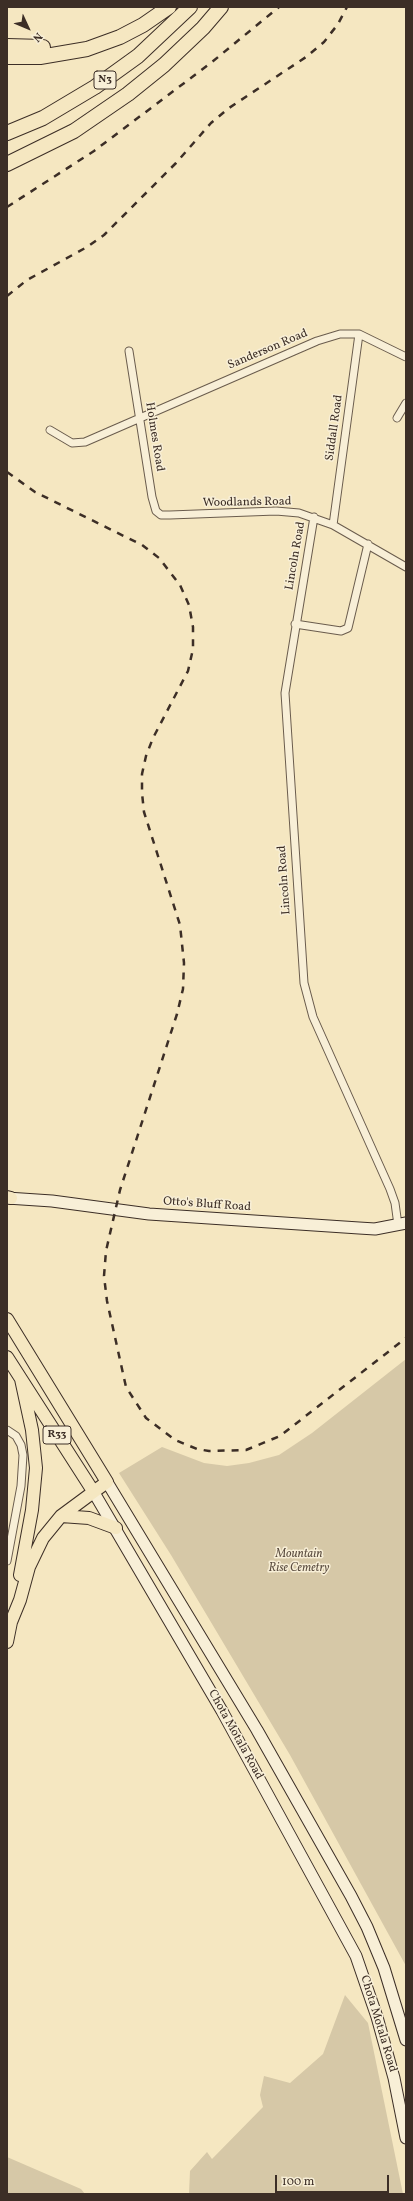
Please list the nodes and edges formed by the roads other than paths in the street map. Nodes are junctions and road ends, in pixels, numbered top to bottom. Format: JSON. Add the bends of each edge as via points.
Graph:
{"nodes":[{"id":1,"x":158,"y":7,"type":"edge"},
{"id":2,"x":169,"y":7,"type":"edge"},
{"id":3,"x":190,"y":7,"type":"edge"},
{"id":4,"x":221,"y":7,"type":"edge"},
{"id":5,"x":7,"y":46,"type":"edge"},
{"id":6,"x":7,"y":57,"type":"edge"},
{"id":7,"x":128,"y":94,"type":"junction"},
{"id":8,"x":7,"y":133,"type":"edge"},
{"id":9,"x":7,"y":157,"type":"edge"},
{"id":10,"x":7,"y":164,"type":"edge"},
{"id":11,"x":359,"y":334,"type":"junction"},
{"id":12,"x":129,"y":351,"type":"dead end"},
{"id":13,"x":406,"y":357,"type":"edge"},
{"id":14,"x":406,"y":403,"type":"edge"},
{"id":15,"x":140,"y":418,"type":"junction"},
{"id":16,"x":397,"y":418,"type":"dead end"},
{"id":17,"x":50,"y":430,"type":"dead end"},
{"id":18,"x":170,"y":516,"type":"joint"},
{"id":19,"x":314,"y":517,"type":"junction"},
{"id":20,"x":333,"y":525,"type":"junction"},
{"id":21,"x":368,"y":544,"type":"junction"},
{"id":22,"x":406,"y":567,"type":"edge"},
{"id":23,"x":295,"y":624,"type":"junction"},
{"id":24,"x":8,"y":1198,"type":"edge"},
{"id":25,"x":402,"y":1224,"type":"edge"},
{"id":26,"x":7,"y":1319,"type":"edge"},
{"id":27,"x":7,"y":1357,"type":"edge"},
{"id":28,"x":21,"y":1379,"type":"junction"},
{"id":29,"x":7,"y":1430,"type":"edge"},
{"id":30,"x":107,"y":1482,"type":"junction"},
{"id":31,"x":93,"y":1491,"type":"junction"},
{"id":32,"x":62,"y":1516,"type":"junction"},
{"id":33,"x":116,"y":1528,"type":"junction"},
{"id":34,"x":7,"y":1562,"type":"edge"},
{"id":35,"x":11,"y":1622,"type":"junction"},
{"id":36,"x":7,"y":1642,"type":"edge"},
{"id":37,"x":406,"y":2040,"type":"edge"},
{"id":38,"x":406,"y":2138,"type":"edge"}],
"edges":[{"from":1,"to":5,"type":"highway","via":[[110,33],[80,43],[44,48]]},
{"from":2,"to":6,"type":"highway","via":[[137,28],[87,49],[40,57]]},
{"from":3,"to":8,"type":"highway","number":"N3","via":[[138,56],[94,87],[43,118]]},
{"from":4,"to":7,"type":"highway","number":"N3","via":[[164,65]]},
{"from":7,"to":9,"type":"highway","number":"N3","via":[[72,128]]},
{"from":7,"to":10,"type":"highway","via":[[74,131]]},
{"from":11,"to":13,"type":"street","name":"Sanderson Road"},
{"from":11,"to":15,"type":"street","name":"Sanderson Road","via":[[340,334],[317,341]]},
{"from":11,"to":20,"type":"street","name":"Siddall Road"},
{"from":12,"to":15,"type":"street","name":"Holmes Road"},
{"from":14,"to":16,"type":"street"},
{"from":15,"to":17,"type":"street","name":"Sanderson Road","via":[[85,442],[72,443]]},
{"from":15,"to":18,"type":"street","name":"Holmes Road","via":[[154,507],[161,515]]},
{"from":18,"to":19,"type":"street","name":"Woodlands Road","via":[[276,511]]},
{"from":19,"to":20,"type":"street","name":"Woodlands Road"},
{"from":19,"to":23,"type":"street","name":"Lincoln Road"},
{"from":20,"to":21,"type":"street","name":"Woodlands Road"},
{"from":21,"to":22,"type":"street","name":"Woodlands Road"},
{"from":21,"to":23,"type":"street","via":[[348,628],[341,631]]},
{"from":23,"to":25,"type":"street","name":"Lincoln Road","via":[[285,693],[304,983],[313,1017],[390,1189]]},
{"from":24,"to":25,"type":"street","name":"Otto's Bluff Road","via":[[149,1214],[359,1228]]},
{"from":26,"to":30,"type":"main road","name":"Chota Motala Road","number":"R33"},
{"from":27,"to":28,"type":"main road","name":"Chota Motala Road","number":"R33"},
{"from":28,"to":31,"type":"main road","name":"Chota Motala Road","number":"R33"},
{"from":28,"to":35,"type":"main road","via":[[32,1430],[36,1468],[32,1510]]},
{"from":29,"to":34,"type":"street","via":[[16,1436],[23,1455],[21,1486]]},
{"from":30,"to":31,"type":"main road"},
{"from":30,"to":37,"type":"street","name":"Chota Motala Road","via":[[261,1736],[357,1908],[384,1968]]},
{"from":31,"to":32,"type":"main road"},
{"from":31,"to":33,"type":"street","name":"Chota Motala Road"},
{"from":32,"to":33,"type":"main road","via":[[89,1518]]},
{"from":32,"to":35,"type":"main road","via":[[50,1528],[34,1553]]},
{"from":33,"to":38,"type":"street","name":"Chota Motala Road","via":[[222,1711],[356,1956],[394,2078]]},
{"from":35,"to":36,"type":"main road"}]}
